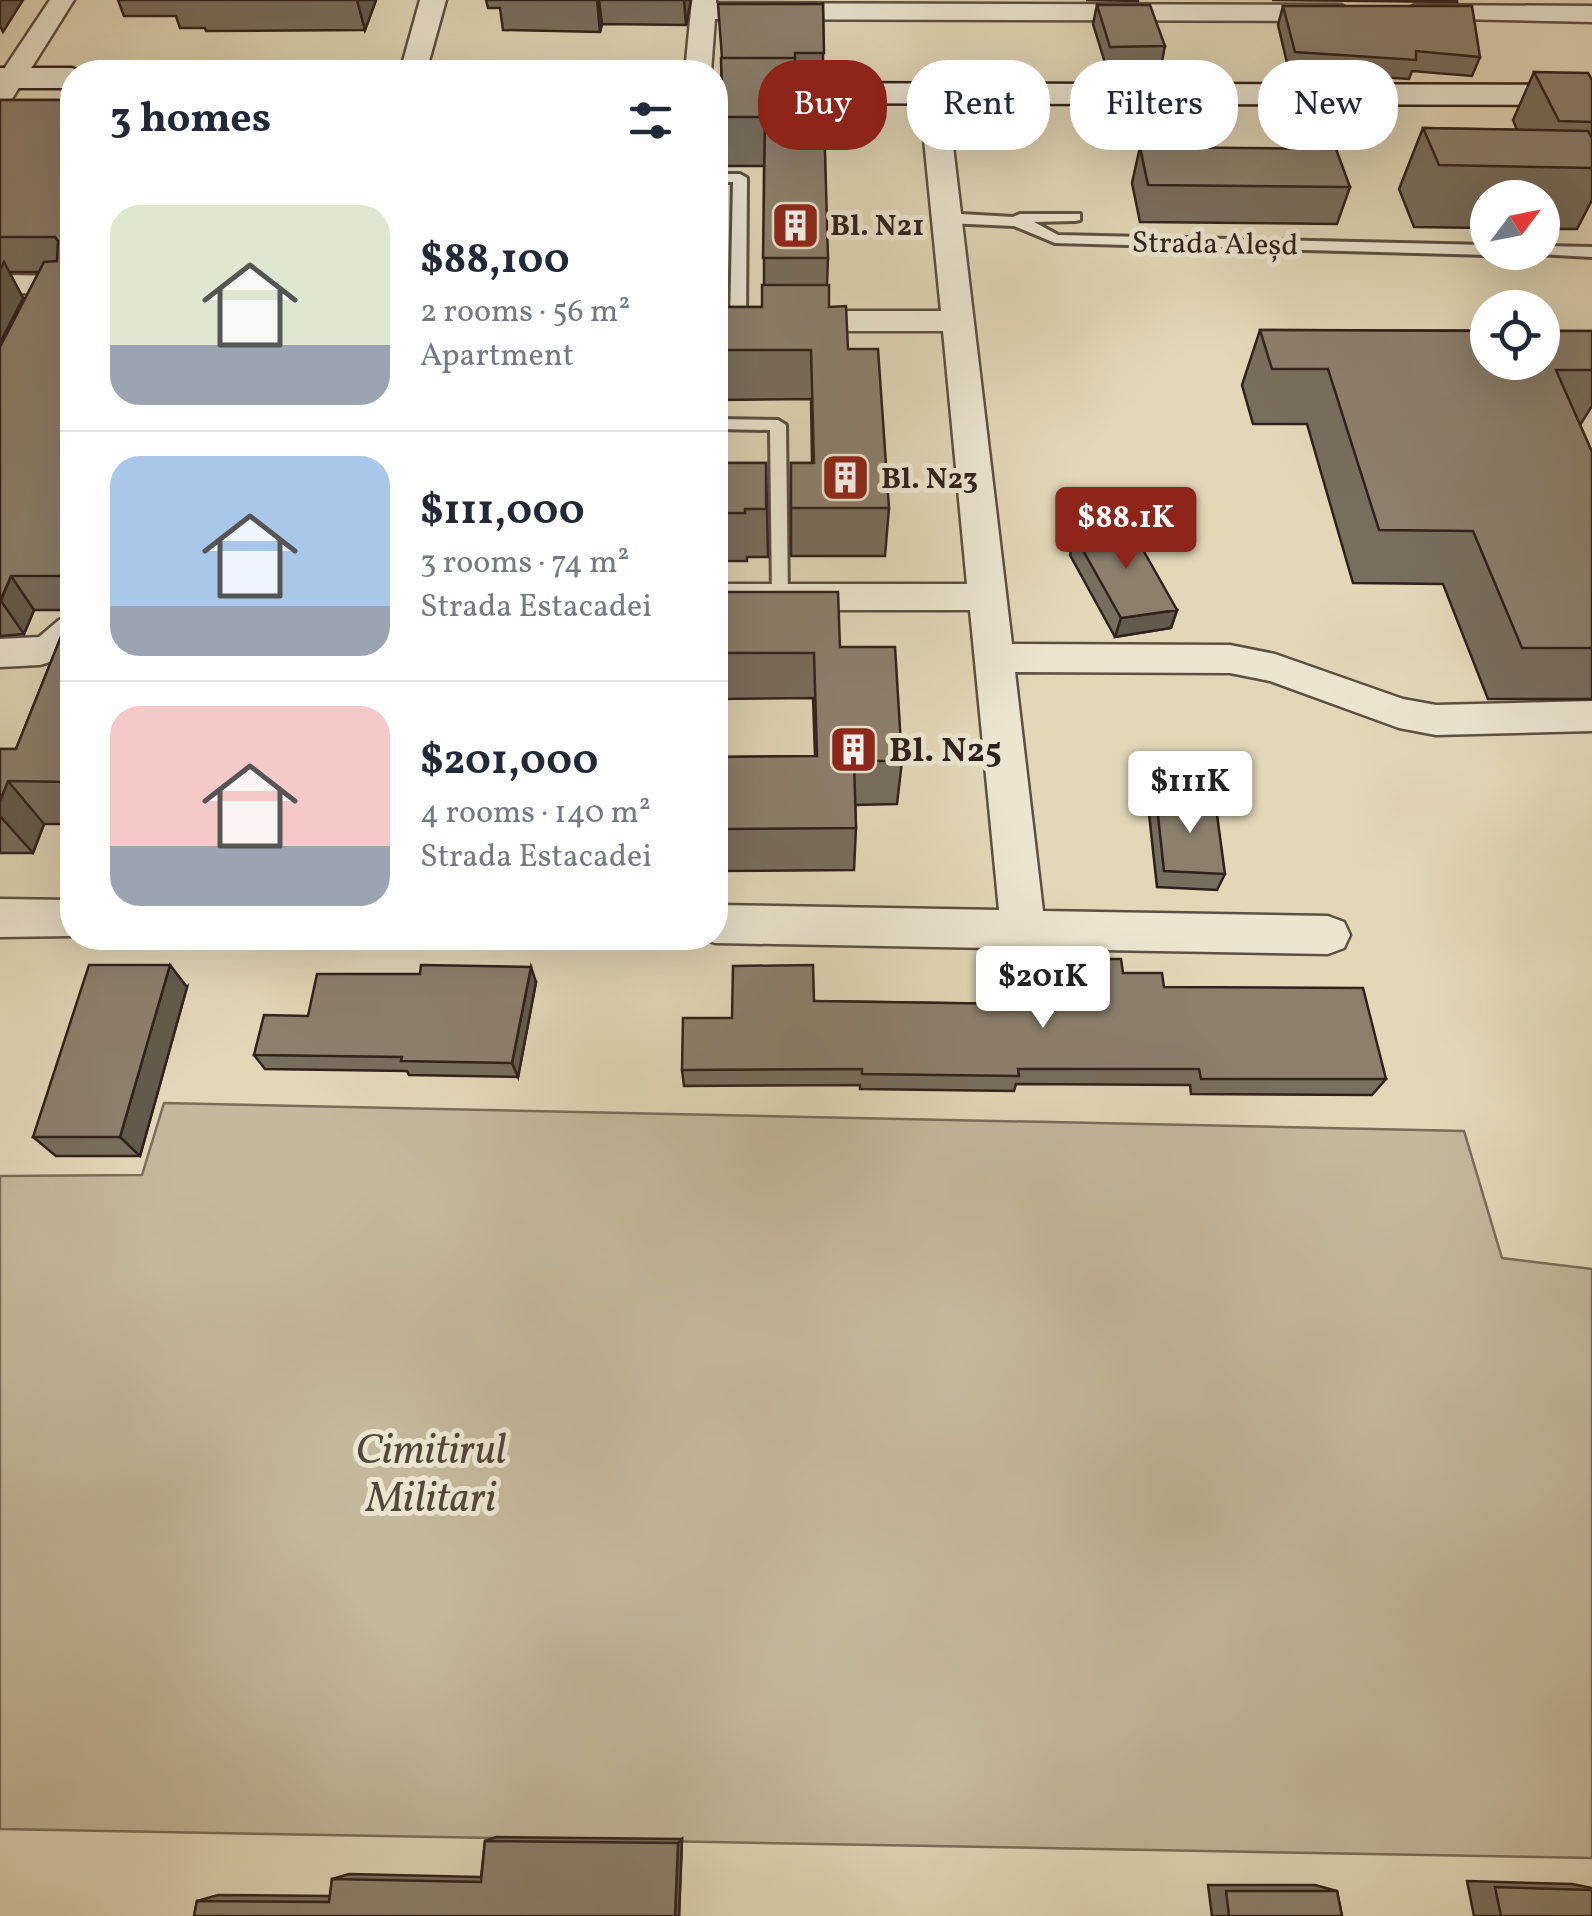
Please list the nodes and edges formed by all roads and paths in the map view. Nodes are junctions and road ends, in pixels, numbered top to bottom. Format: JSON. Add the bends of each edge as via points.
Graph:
{"nodes":[{"id":1,"x":62,"y":0,"type":"edge"},
{"id":2,"x":433,"y":0,"type":"edge"},
{"id":3,"x":703,"y":6,"type":"edge"},
{"id":4,"x":1592,"y":14,"type":"edge"},
{"id":5,"x":416,"y":60,"type":"edge"},
{"id":6,"x":699,"y":60,"type":"edge"},
{"id":7,"x":60,"y":80,"type":"edge"},
{"id":8,"x":3,"y":88,"type":"edge"},
{"id":9,"x":60,"y":93,"type":"edge"},
{"id":10,"x":728,"y":93,"type":"edge"},
{"id":11,"x":1592,"y":95,"type":"edge"},
{"id":12,"x":939,"y":150,"type":"edge"},
{"id":13,"x":728,"y":178,"type":"edge"},
{"id":14,"x":1075,"y":217,"type":"dead end"},
{"id":15,"x":946,"y":218,"type":"junction"},
{"id":16,"x":1006,"y":218,"type":"junction"},
{"id":17,"x":1470,"y":250,"type":"edge"},
{"id":18,"x":1560,"y":251,"type":"edge"},
{"id":19,"x":1592,"y":252,"type":"edge"},
{"id":20,"x":0,"y":284,"type":"edge"},
{"id":21,"x":60,"y":284,"type":"edge"},
{"id":22,"x":60,"y":285,"type":"edge"},
{"id":23,"x":728,"y":307,"type":"edge"},
{"id":24,"x":33,"y":318,"type":"edge"},
{"id":25,"x":728,"y":321,"type":"edge"},
{"id":26,"x":958,"y":321,"type":"junction"},
{"id":27,"x":728,"y":424,"type":"edge"},
{"id":28,"x":728,"y":596,"type":"edge"},
{"id":29,"x":781,"y":596,"type":"junction"},
{"id":30,"x":988,"y":597,"type":"junction"},
{"id":31,"x":60,"y":643,"type":"edge"},
{"id":32,"x":0,"y":653,"type":"edge"},
{"id":33,"x":994,"y":658,"type":"junction"},
{"id":34,"x":1592,"y":716,"type":"edge"},
{"id":35,"x":0,"y":918,"type":"edge"},
{"id":36,"x":60,"y":918,"type":"edge"},
{"id":37,"x":728,"y":924,"type":"edge"},
{"id":38,"x":1023,"y":928,"type":"junction"},
{"id":39,"x":1328,"y":934,"type":"dead end"}],
"edges":[{"from":1,"to":8,"type":"street"},
{"from":2,"to":5,"type":"street"},
{"from":3,"to":4,"type":"street"},
{"from":3,"to":6,"type":"street"},
{"from":7,"to":8,"type":"main road"},
{"from":8,"to":9,"type":"main road"},
{"from":10,"to":11,"type":"main road"},
{"from":12,"to":15,"type":"street"},
{"from":13,"to":23,"type":"lane","via":[[740,178]]},
{"from":14,"to":16,"type":"lane"},
{"from":15,"to":16,"type":"lane","name":"Strada Aleșd"},
{"from":15,"to":26,"type":"street"},
{"from":16,"to":17,"type":"lane","name":"Strada Aleșd","via":[[1054,239]]},
{"from":18,"to":19,"type":"lane"},
{"from":20,"to":21,"type":"street"},
{"from":22,"to":24,"type":"street"},
{"from":25,"to":26,"type":"street"},
{"from":26,"to":30,"type":"street"},
{"from":27,"to":29,"type":"lane","via":[[778,424],[771,480]]},
{"from":28,"to":29,"type":"street"},
{"from":29,"to":30,"type":"street"},
{"from":30,"to":33,"type":"street"},
{"from":31,"to":32,"type":"street","via":[[41,652]]},
{"from":33,"to":34,"type":"street","via":[[1230,659],[1436,720]]},
{"from":33,"to":38,"type":"street"},
{"from":35,"to":36,"type":"street"},
{"from":37,"to":38,"type":"street"},
{"from":38,"to":39,"type":"street"}]}
